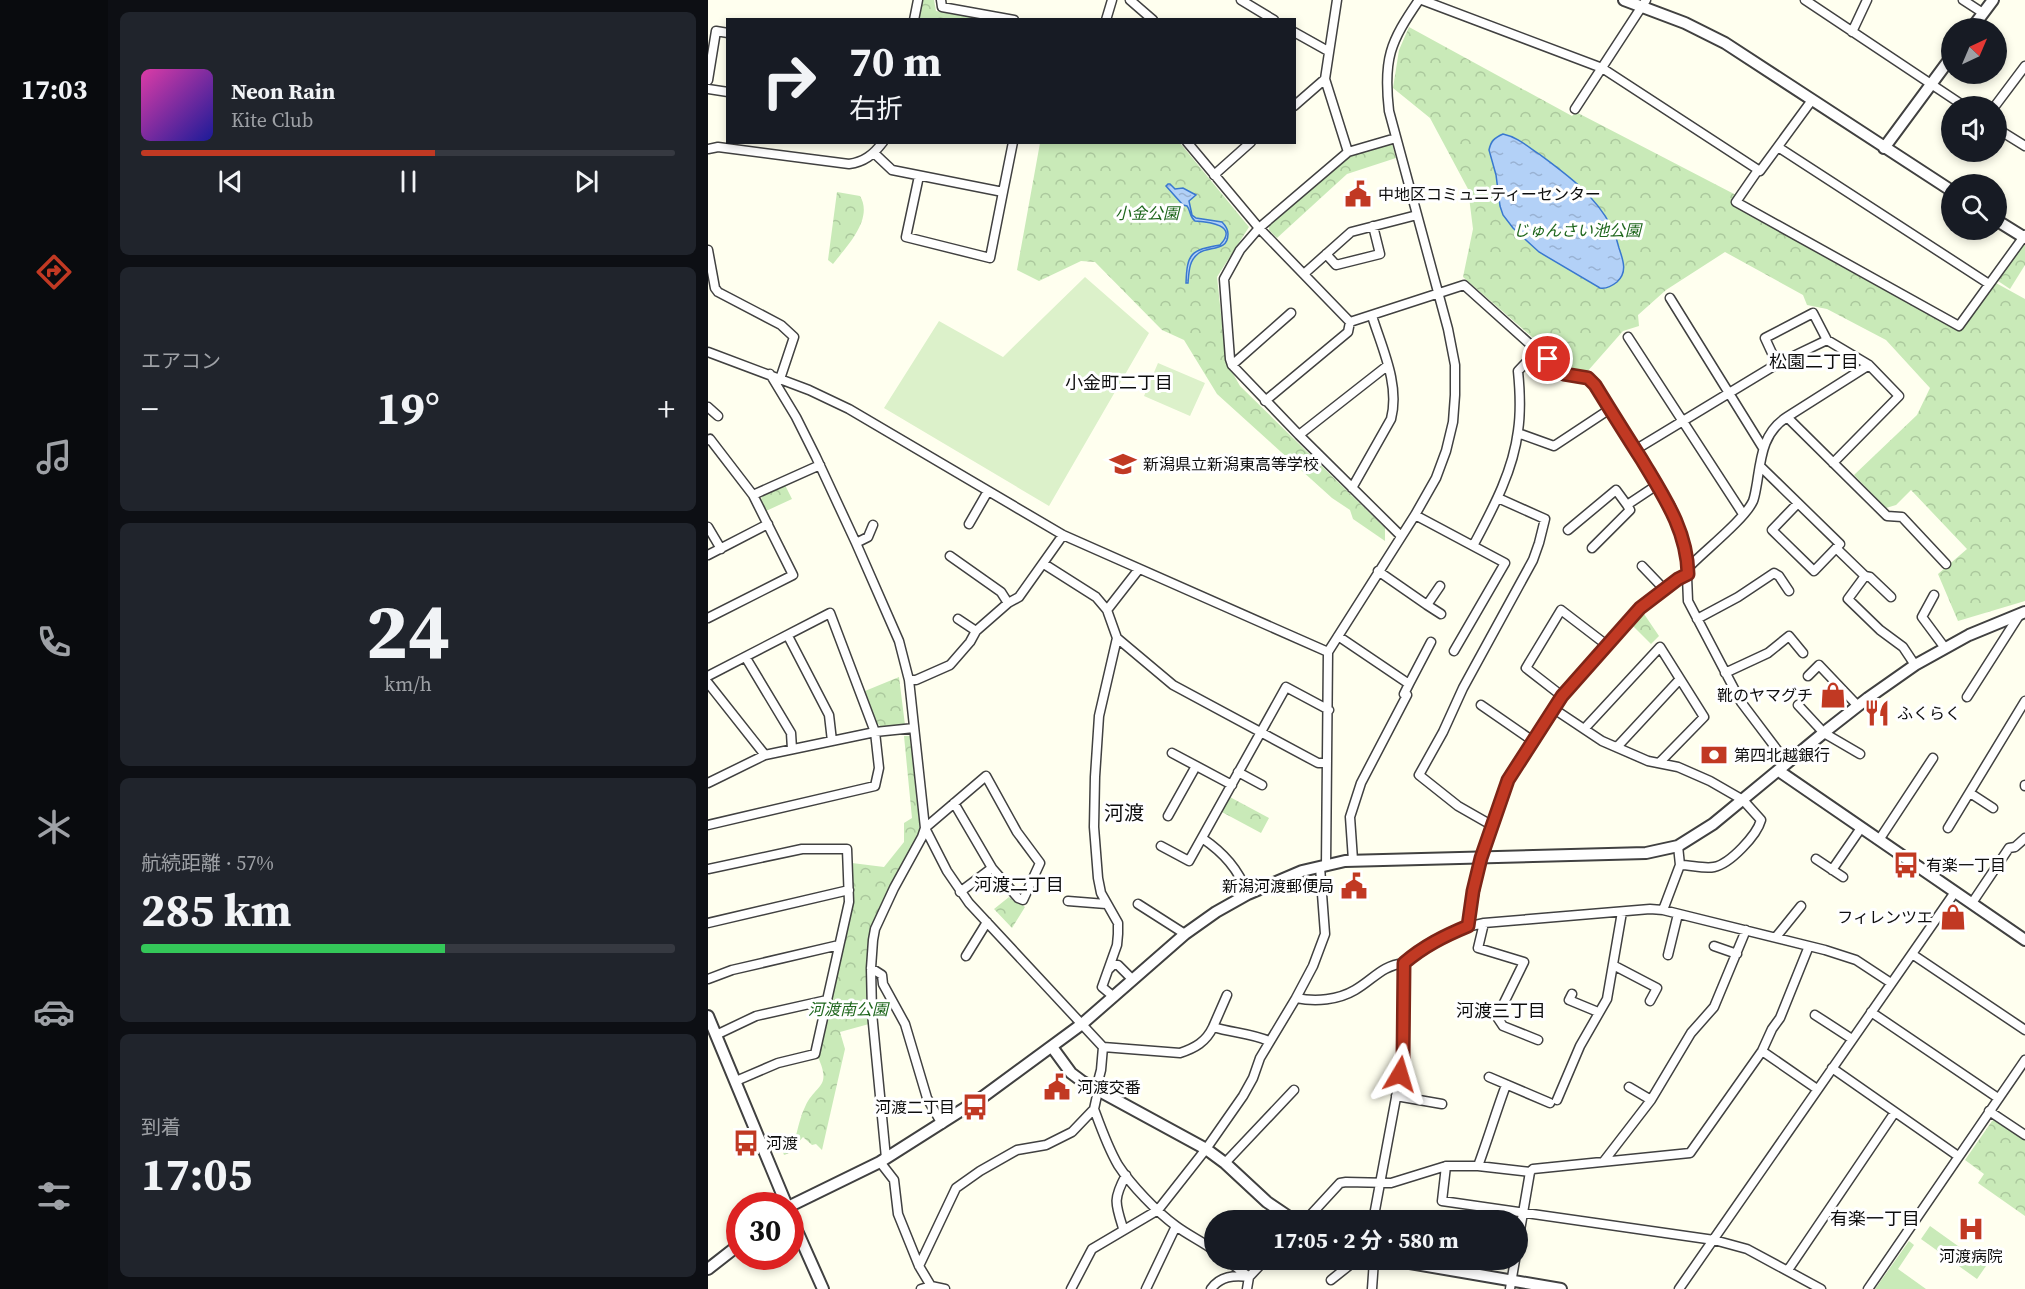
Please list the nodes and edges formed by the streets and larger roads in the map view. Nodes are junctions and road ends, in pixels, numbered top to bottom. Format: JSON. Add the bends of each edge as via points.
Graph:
{"nodes":[{"id":1,"x":918,"y":0,"type":"edge"},
{"id":2,"x":941,"y":0,"type":"edge"},
{"id":3,"x":1112,"y":0,"type":"edge"},
{"id":4,"x":1130,"y":0,"type":"edge"},
{"id":5,"x":1240,"y":0,"type":"edge"},
{"id":6,"x":1337,"y":0,"type":"edge"},
{"id":7,"x":1420,"y":0,"type":"edge"},
{"id":8,"x":1624,"y":0,"type":"edge"},
{"id":9,"x":1805,"y":0,"type":"edge"},
{"id":10,"x":1867,"y":0,"type":"edge"},
{"id":11,"x":1963,"y":0,"type":"edge"},
{"id":12,"x":1993,"y":0,"type":"edge"},
{"id":13,"x":1644,"y":3,"type":"edge"},
{"id":14,"x":1983,"y":13,"type":"junction"},
{"id":15,"x":914,"y":18,"type":"edge"},
{"id":16,"x":1003,"y":18,"type":"edge"},
{"id":17,"x":1107,"y":18,"type":"edge"},
{"id":18,"x":1151,"y":18,"type":"edge"},
{"id":19,"x":1271,"y":18,"type":"edge"},
{"id":20,"x":1979,"y":18,"type":"edge"},
{"id":21,"x":1852,"y":32,"type":"junction"},
{"id":22,"x":726,"y":33,"type":"edge"},
{"id":23,"x":1296,"y":33,"type":"edge"},
{"id":24,"x":1328,"y":51,"type":"junction"},
{"id":25,"x":2025,"y":66,"type":"edge"},
{"id":26,"x":1602,"y":68,"type":"junction"},
{"id":27,"x":1941,"y":70,"type":"edge"},
{"id":28,"x":1325,"y":79,"type":"junction"},
{"id":29,"x":708,"y":80,"type":"edge"},
{"id":30,"x":1930,"y":85,"type":"junction"},
{"id":31,"x":708,"y":89,"type":"edge"},
{"id":32,"x":726,"y":92,"type":"edge"},
{"id":33,"x":1948,"y":96,"type":"edge"},
{"id":34,"x":2002,"y":96,"type":"edge"},
{"id":35,"x":1812,"y":100,"type":"junction"},
{"id":36,"x":1296,"y":104,"type":"edge"},
{"id":37,"x":1575,"y":109,"type":"dead end"},
{"id":38,"x":2007,"y":135,"type":"edge"},
{"id":39,"x":1396,"y":138,"type":"junction"},
{"id":40,"x":881,"y":144,"type":"edge"},
{"id":41,"x":1013,"y":144,"type":"edge"},
{"id":42,"x":1189,"y":144,"type":"edge"},
{"id":43,"x":1249,"y":144,"type":"edge"},
{"id":44,"x":708,"y":146,"type":"edge"},
{"id":45,"x":2025,"y":146,"type":"edge"},
{"id":46,"x":1778,"y":147,"type":"junction"},
{"id":47,"x":1884,"y":148,"type":"junction"},
{"id":48,"x":1348,"y":152,"type":"junction"},
{"id":49,"x":874,"y":153,"type":"junction"},
{"id":50,"x":1758,"y":170,"type":"junction"},
{"id":51,"x":1214,"y":175,"type":"junction"},
{"id":52,"x":919,"y":176,"type":"junction"},
{"id":53,"x":1941,"y":184,"type":"edge"},
{"id":54,"x":1003,"y":192,"type":"junction"},
{"id":55,"x":1417,"y":215,"type":"junction"},
{"id":56,"x":1373,"y":226,"type":"junction"},
{"id":57,"x":2007,"y":226,"type":"edge"},
{"id":58,"x":1259,"y":228,"type":"junction"},
{"id":59,"x":2024,"y":236,"type":"edge"},
{"id":60,"x":708,"y":250,"type":"edge"},
{"id":61,"x":1326,"y":254,"type":"junction"},
{"id":62,"x":1305,"y":273,"type":"junction"},
{"id":63,"x":1989,"y":284,"type":"junction"},
{"id":64,"x":1438,"y":293,"type":"junction"},
{"id":65,"x":1670,"y":298,"type":"dead end"},
{"id":66,"x":1291,"y":313,"type":"dead end"},
{"id":67,"x":1372,"y":316,"type":"junction"},
{"id":68,"x":1350,"y":322,"type":"junction"},
{"id":69,"x":1628,"y":337,"type":"dead end"},
{"id":70,"x":1827,"y":340,"type":"junction"},
{"id":71,"x":1538,"y":350,"type":"junction"},
{"id":72,"x":708,"y":352,"type":"edge"},
{"id":73,"x":1777,"y":364,"type":"junction"},
{"id":74,"x":1232,"y":365,"type":"junction"},
{"id":75,"x":1869,"y":365,"type":"junction"},
{"id":76,"x":1387,"y":366,"type":"junction"},
{"id":77,"x":770,"y":374,"type":"junction"},
{"id":78,"x":780,"y":379,"type":"junction"},
{"id":79,"x":1729,"y":392,"type":"junction"},
{"id":80,"x":1265,"y":401,"type":"junction"},
{"id":81,"x":708,"y":407,"type":"edge"},
{"id":82,"x":1610,"y":410,"type":"junction"},
{"id":83,"x":718,"y":416,"type":"dead end"},
{"id":84,"x":1787,"y":417,"type":"junction"},
{"id":85,"x":1682,"y":421,"type":"junction"},
{"id":86,"x":1518,"y":433,"type":"junction"},
{"id":87,"x":1299,"y":435,"type":"junction"},
{"id":88,"x":708,"y":440,"type":"edge"},
{"id":89,"x":1763,"y":448,"type":"junction"},
{"id":90,"x":1635,"y":450,"type":"junction"},
{"id":91,"x":1833,"y":463,"type":"junction"},
{"id":92,"x":819,"y":465,"type":"junction"},
{"id":93,"x":1760,"y":466,"type":"junction"},
{"id":94,"x":1657,"y":485,"type":"junction"},
{"id":95,"x":1352,"y":488,"type":"junction"},
{"id":96,"x":988,"y":491,"type":"junction"},
{"id":97,"x":753,"y":495,"type":"junction"},
{"id":98,"x":1498,"y":498,"type":"junction"},
{"id":99,"x":1798,"y":503,"type":"junction"},
{"id":100,"x":1627,"y":505,"type":"junction"},
{"id":101,"x":1743,"y":514,"type":"junction"},
{"id":102,"x":1415,"y":515,"type":"junction"},
{"id":103,"x":768,"y":524,"type":"junction"},
{"id":104,"x":969,"y":524,"type":"dead end"},
{"id":105,"x":873,"y":525,"type":"dead end"},
{"id":106,"x":708,"y":527,"type":"edge"},
{"id":107,"x":1568,"y":530,"type":"dead end"},
{"id":108,"x":1063,"y":535,"type":"junction"},
{"id":109,"x":1401,"y":536,"type":"junction"},
{"id":110,"x":856,"y":543,"type":"junction"},
{"id":111,"x":1473,"y":546,"type":"junction"},
{"id":112,"x":1592,"y":548,"type":"dead end"},
{"id":113,"x":1836,"y":548,"type":"junction"},
{"id":114,"x":721,"y":549,"type":"junction"},
{"id":115,"x":708,"y":555,"type":"edge"},
{"id":116,"x":950,"y":556,"type":"dead end"},
{"id":117,"x":1044,"y":564,"type":"junction"},
{"id":118,"x":1946,"y":564,"type":"dead end"},
{"id":119,"x":1642,"y":566,"type":"dead end"},
{"id":120,"x":1139,"y":569,"type":"junction"},
{"id":121,"x":1378,"y":571,"type":"junction"},
{"id":122,"x":1688,"y":571,"type":"junction"},
{"id":123,"x":1865,"y":576,"type":"junction"},
{"id":124,"x":1440,"y":586,"type":"dead end"},
{"id":125,"x":1664,"y":589,"type":"junction"},
{"id":126,"x":1789,"y":591,"type":"dead end"},
{"id":127,"x":1934,"y":595,"type":"dead end"},
{"id":128,"x":1891,"y":597,"type":"dead end"},
{"id":129,"x":1008,"y":603,"type":"junction"},
{"id":130,"x":1427,"y":605,"type":"junction"},
{"id":131,"x":1107,"y":610,"type":"junction"},
{"id":132,"x":2022,"y":613,"type":"edge"},
{"id":133,"x":1441,"y":614,"type":"dead end"},
{"id":134,"x":708,"y":618,"type":"edge"},
{"id":135,"x":958,"y":619,"type":"dead end"},
{"id":136,"x":1697,"y":620,"type":"junction"},
{"id":137,"x":976,"y":630,"type":"junction"},
{"id":138,"x":788,"y":636,"type":"junction"},
{"id":139,"x":1338,"y":636,"type":"junction"},
{"id":140,"x":1117,"y":638,"type":"junction"},
{"id":141,"x":1431,"y":642,"type":"dead end"},
{"id":142,"x":1608,"y":646,"type":"junction"},
{"id":143,"x":1945,"y":648,"type":"junction"},
{"id":144,"x":1454,"y":651,"type":"dead end"},
{"id":145,"x":1328,"y":652,"type":"junction"},
{"id":146,"x":1803,"y":653,"type":"dead end"},
{"id":147,"x":746,"y":658,"type":"junction"},
{"id":148,"x":1916,"y":665,"type":"junction"},
{"id":149,"x":1725,"y":673,"type":"junction"},
{"id":150,"x":708,"y":676,"type":"edge"},
{"id":151,"x":1808,"y":676,"type":"dead end"},
{"id":152,"x":1680,"y":679,"type":"junction"},
{"id":153,"x":909,"y":680,"type":"junction"},
{"id":154,"x":708,"y":684,"type":"edge"},
{"id":155,"x":1409,"y":684,"type":"junction"},
{"id":156,"x":1562,"y":696,"type":"junction"},
{"id":157,"x":1967,"y":696,"type":"dead end"},
{"id":158,"x":2025,"y":701,"type":"edge"},
{"id":159,"x":1481,"y":705,"type":"dead end"},
{"id":160,"x":1798,"y":705,"type":"dead end"},
{"id":161,"x":1858,"y":706,"type":"junction"},
{"id":162,"x":1554,"y":709,"type":"junction"},
{"id":163,"x":1329,"y":710,"type":"junction"},
{"id":164,"x":914,"y":728,"type":"junction"},
{"id":165,"x":1584,"y":728,"type":"junction"},
{"id":166,"x":875,"y":732,"type":"junction"},
{"id":167,"x":1260,"y":732,"type":"junction"},
{"id":168,"x":1824,"y":733,"type":"junction"},
{"id":169,"x":832,"y":741,"type":"junction"},
{"id":170,"x":1533,"y":741,"type":"junction"},
{"id":171,"x":1617,"y":747,"type":"junction"},
{"id":172,"x":792,"y":749,"type":"junction"},
{"id":173,"x":1172,"y":753,"type":"dead end"},
{"id":174,"x":1860,"y":754,"type":"dead end"},
{"id":175,"x":765,"y":755,"type":"junction"},
{"id":176,"x":1933,"y":758,"type":"dead end"},
{"id":177,"x":1326,"y":763,"type":"junction"},
{"id":178,"x":1659,"y":763,"type":"junction"},
{"id":179,"x":1196,"y":766,"type":"junction"},
{"id":180,"x":1783,"y":767,"type":"junction"},
{"id":181,"x":1238,"y":772,"type":"junction"},
{"id":182,"x":708,"y":783,"type":"edge"},
{"id":183,"x":1232,"y":785,"type":"junction"},
{"id":184,"x":1262,"y":785,"type":"dead end"},
{"id":185,"x":1970,"y":793,"type":"junction"},
{"id":186,"x":1743,"y":800,"type":"junction"},
{"id":187,"x":954,"y":803,"type":"junction"},
{"id":188,"x":1993,"y":808,"type":"dead end"},
{"id":189,"x":1168,"y":816,"type":"dead end"},
{"id":190,"x":708,"y":825,"type":"edge"},
{"id":191,"x":1493,"y":826,"type":"junction"},
{"id":192,"x":925,"y":828,"type":"junction"},
{"id":193,"x":1861,"y":828,"type":"junction"},
{"id":194,"x":1948,"y":828,"type":"dead end"},
{"id":195,"x":1202,"y":837,"type":"junction"},
{"id":196,"x":2025,"y":838,"type":"edge"},
{"id":197,"x":1879,"y":840,"type":"junction"},
{"id":198,"x":1161,"y":846,"type":"dead end"},
{"id":199,"x":1678,"y":846,"type":"junction"},
{"id":200,"x":1482,"y":857,"type":"junction"},
{"id":201,"x":1816,"y":859,"type":"dead end"},
{"id":202,"x":1353,"y":860,"type":"junction"},
{"id":203,"x":1680,"y":865,"type":"junction"},
{"id":204,"x":1323,"y":866,"type":"junction"},
{"id":205,"x":992,"y":868,"type":"junction"},
{"id":206,"x":708,"y":869,"type":"edge"},
{"id":207,"x":1832,"y":870,"type":"junction"},
{"id":208,"x":1843,"y":877,"type":"dead end"},
{"id":209,"x":849,"y":891,"type":"junction"},
{"id":210,"x":960,"y":892,"type":"junction"},
{"id":211,"x":1955,"y":892,"type":"junction"},
{"id":212,"x":1248,"y":894,"type":"junction"},
{"id":213,"x":1068,"y":901,"type":"dead end"},
{"id":214,"x":1972,"y":903,"type":"junction"},
{"id":215,"x":1106,"y":904,"type":"junction"},
{"id":216,"x":1138,"y":904,"type":"dead end"},
{"id":217,"x":1801,"y":906,"type":"dead end"},
{"id":218,"x":1663,"y":910,"type":"junction"},
{"id":219,"x":1622,"y":912,"type":"junction"},
{"id":220,"x":1678,"y":914,"type":"junction"},
{"id":221,"x":987,"y":922,"type":"junction"},
{"id":222,"x":708,"y":923,"type":"edge"},
{"id":223,"x":1484,"y":923,"type":"junction"},
{"id":224,"x":1468,"y":926,"type":"junction"},
{"id":225,"x":1746,"y":930,"type":"junction"},
{"id":226,"x":1185,"y":934,"type":"junction"},
{"id":227,"x":1776,"y":937,"type":"junction"},
{"id":228,"x":2025,"y":940,"type":"edge"},
{"id":229,"x":839,"y":945,"type":"junction"},
{"id":230,"x":1714,"y":946,"type":"dead end"},
{"id":231,"x":1809,"y":946,"type":"junction"},
{"id":232,"x":1737,"y":954,"type":"junction"},
{"id":233,"x":1912,"y":954,"type":"junction"},
{"id":234,"x":1668,"y":955,"type":"dead end"},
{"id":235,"x":966,"y":956,"type":"dead end"},
{"id":236,"x":1404,"y":963,"type":"junction"},
{"id":237,"x":1613,"y":965,"type":"junction"},
{"id":238,"x":871,"y":968,"type":"junction"},
{"id":239,"x":1109,"y":969,"type":"junction"},
{"id":240,"x":708,"y":979,"type":"edge"},
{"id":241,"x":1133,"y":980,"type":"junction"},
{"id":242,"x":1891,"y":983,"type":"junction"},
{"id":243,"x":1572,"y":994,"type":"dead end"},
{"id":244,"x":1227,"y":995,"type":"dead end"},
{"id":245,"x":1113,"y":997,"type":"junction"},
{"id":246,"x":1296,"y":998,"type":"junction"},
{"id":247,"x":827,"y":1000,"type":"junction"},
{"id":248,"x":1650,"y":1001,"type":"dead end"},
{"id":249,"x":1598,"y":1012,"type":"junction"},
{"id":250,"x":1871,"y":1012,"type":"junction"},
{"id":251,"x":1815,"y":1015,"type":"dead end"},
{"id":252,"x":708,"y":1016,"type":"edge"},
{"id":253,"x":1082,"y":1024,"type":"junction"},
{"id":254,"x":1213,"y":1027,"type":"junction"},
{"id":255,"x":2025,"y":1030,"type":"edge"},
{"id":256,"x":716,"y":1035,"type":"junction"},
{"id":257,"x":1852,"y":1039,"type":"junction"},
{"id":258,"x":1538,"y":1040,"type":"dead end"},
{"id":259,"x":1269,"y":1041,"type":"junction"},
{"id":260,"x":1052,"y":1047,"type":"junction"},
{"id":261,"x":1103,"y":1047,"type":"junction"},
{"id":262,"x":1762,"y":1051,"type":"junction"},
{"id":263,"x":2025,"y":1060,"type":"edge"},
{"id":264,"x":1832,"y":1068,"type":"junction"},
{"id":265,"x":1489,"y":1077,"type":"dead end"},
{"id":266,"x":736,"y":1081,"type":"junction"},
{"id":267,"x":1506,"y":1085,"type":"junction"},
{"id":268,"x":1629,"y":1087,"type":"dead end"},
{"id":269,"x":1817,"y":1089,"type":"junction"},
{"id":270,"x":1097,"y":1090,"type":"junction"},
{"id":271,"x":1294,"y":1090,"type":"dead end"},
{"id":272,"x":1396,"y":1096,"type":"junction"},
{"id":273,"x":1998,"y":1098,"type":"junction"},
{"id":274,"x":1651,"y":1100,"type":"junction"},
{"id":275,"x":1442,"y":1104,"type":"dead end"},
{"id":276,"x":1094,"y":1109,"type":"junction"},
{"id":277,"x":1989,"y":1111,"type":"junction"},
{"id":278,"x":1895,"y":1112,"type":"junction"},
{"id":279,"x":942,"y":1124,"type":"junction"},
{"id":280,"x":2025,"y":1135,"type":"edge"},
{"id":281,"x":1206,"y":1149,"type":"junction"},
{"id":282,"x":1958,"y":1156,"type":"junction"},
{"id":283,"x":883,"y":1160,"type":"junction"},
{"id":284,"x":1604,"y":1161,"type":"junction"},
{"id":285,"x":1225,"y":1163,"type":"junction"},
{"id":286,"x":1446,"y":1166,"type":"junction"},
{"id":287,"x":1478,"y":1166,"type":"junction"},
{"id":288,"x":1530,"y":1172,"type":"junction"},
{"id":289,"x":1126,"y":1175,"type":"junction"},
{"id":290,"x":1381,"y":1183,"type":"junction"},
{"id":291,"x":782,"y":1192,"type":"edge"},
{"id":292,"x":804,"y":1198,"type":"edge"},
{"id":293,"x":1158,"y":1210,"type":"junction"},
{"id":294,"x":1279,"y":1210,"type":"edge"},
{"id":295,"x":1315,"y":1210,"type":"edge"},
{"id":296,"x":1375,"y":1210,"type":"edge"},
{"id":297,"x":1503,"y":1210,"type":"edge"},
{"id":298,"x":1524,"y":1210,"type":"edge"},
{"id":299,"x":1528,"y":1214,"type":"edge"},
{"id":300,"x":1176,"y":1226,"type":"junction"},
{"id":301,"x":1124,"y":1228,"type":"junction"},
{"id":302,"x":1714,"y":1240,"type":"junction"},
{"id":303,"x":1204,"y":1242,"type":"edge"},
{"id":304,"x":804,"y":1246,"type":"edge"},
{"id":305,"x":726,"y":1255,"type":"edge"},
{"id":306,"x":919,"y":1266,"type":"junction"},
{"id":307,"x":708,"y":1269,"type":"edge"},
{"id":308,"x":1240,"y":1270,"type":"edge"},
{"id":309,"x":1256,"y":1270,"type":"edge"},
{"id":310,"x":1343,"y":1270,"type":"edge"},
{"id":311,"x":1373,"y":1270,"type":"edge"},
{"id":312,"x":1440,"y":1270,"type":"edge"},
{"id":313,"x":1513,"y":1270,"type":"edge"},
{"id":314,"x":1788,"y":1270,"type":"junction"},
{"id":315,"x":1249,"y":1277,"type":"junction"},
{"id":316,"x":1330,"y":1280,"type":"dead end"},
{"id":317,"x":1511,"y":1285,"type":"edge"},
{"id":318,"x":931,"y":1286,"type":"junction"},
{"id":319,"x":823,"y":1289,"type":"edge"},
{"id":320,"x":921,"y":1289,"type":"edge"},
{"id":321,"x":945,"y":1289,"type":"edge"},
{"id":322,"x":1071,"y":1289,"type":"edge"},
{"id":323,"x":1146,"y":1289,"type":"edge"},
{"id":324,"x":1210,"y":1289,"type":"edge"},
{"id":325,"x":1247,"y":1289,"type":"edge"},
{"id":326,"x":1372,"y":1289,"type":"edge"},
{"id":327,"x":1561,"y":1289,"type":"edge"},
{"id":328,"x":1679,"y":1289,"type":"edge"},
{"id":329,"x":1821,"y":1289,"type":"edge"},
{"id":330,"x":1868,"y":1289,"type":"edge"}],
"edges":[{"from":1,"to":15,"type":"street"},
{"from":2,"to":16,"type":"street","via":[[942,7]]},
{"from":3,"to":17,"type":"street"},
{"from":4,"to":18,"type":"street"},
{"from":5,"to":19,"type":"street"},
{"from":6,"to":24,"type":"street"},
{"from":7,"to":26,"type":"street"},
{"from":7,"to":39,"type":"street","via":[[1394,39],[1388,61],[1386,83]]},
{"from":8,"to":13,"type":"street"},
{"from":9,"to":21,"type":"street"},
{"from":10,"to":21,"type":"street"},
{"from":11,"to":14,"type":"street"},
{"from":12,"to":14,"type":"street"},
{"from":13,"to":26,"type":"street"},
{"from":13,"to":35,"type":"street","via":[[1725,43]]},
{"from":14,"to":20,"type":"street"},
{"from":21,"to":30,"type":"street"},
{"from":22,"to":29,"type":"street","via":[[716,31]]},
{"from":23,"to":24,"type":"street"},
{"from":24,"to":28,"type":"street"},
{"from":25,"to":34,"type":"street"},
{"from":26,"to":37,"type":"street"},
{"from":26,"to":50,"type":"street"},
{"from":27,"to":30,"type":"street"},
{"from":28,"to":36,"type":"street"},
{"from":28,"to":48,"type":"street"},
{"from":30,"to":33,"type":"street"},
{"from":30,"to":47,"type":"street"},
{"from":31,"to":32,"type":"street"},
{"from":35,"to":46,"type":"street"},
{"from":35,"to":47,"type":"street"},
{"from":38,"to":45,"type":"street"},
{"from":39,"to":48,"type":"street"},
{"from":39,"to":55,"type":"street"},
{"from":40,"to":49,"type":"street"},
{"from":41,"to":54,"type":"street"},
{"from":42,"to":51,"type":"street"},
{"from":43,"to":51,"type":"street"},
{"from":44,"to":49,"type":"street","via":[[849,164]]},
{"from":46,"to":50,"type":"street"},
{"from":46,"to":63,"type":"street"},
{"from":47,"to":53,"type":"street"},
{"from":48,"to":58,"type":"street"},
{"from":49,"to":52,"type":"street","via":[[891,170]]},
{"from":50,"to":63,"type":"street","via":[[1736,202],[1959,326]]},
{"from":51,"to":58,"type":"street"},
{"from":52,"to":54,"type":"street"},
{"from":52,"to":54,"type":"street","via":[[906,237],[990,258]]},
{"from":55,"to":56,"type":"street"},
{"from":55,"to":64,"type":"street"},
{"from":56,"to":61,"type":"street","via":[[1351,232]]},
{"from":56,"to":61,"type":"street","via":[[1380,254],[1336,265]]},
{"from":57,"to":59,"type":"street"},
{"from":58,"to":62,"type":"street"},
{"from":58,"to":74,"type":"street","via":[[1240,250],[1224,279]]},
{"from":59,"to":63,"type":"street"},
{"from":60,"to":78,"type":"street","via":[[718,292],[781,325],[794,337]]},
{"from":61,"to":62,"type":"street"},
{"from":62,"to":68,"type":"street"},
{"from":64,"to":67,"type":"street"},
{"from":64,"to":71,"type":"street","via":[[1464,285]]},
{"from":64,"to":102,"type":"street","via":[[1455,366],[1453,422],[1436,478]]},
{"from":65,"to":79,"type":"street"},
{"from":66,"to":74,"type":"street"},
{"from":67,"to":68,"type":"street"},
{"from":67,"to":76,"type":"street"},
{"from":68,"to":80,"type":"street","via":[[1348,332]]},
{"from":69,"to":85,"type":"street"},
{"from":70,"to":73,"type":"street"},
{"from":70,"to":73,"type":"street","via":[[1813,313],[1765,338]]},
{"from":70,"to":75,"type":"street"},
{"from":71,"to":82,"type":"street","via":[[1564,374],[1593,381]]},
{"from":71,"to":86,"type":"street","via":[[1518,371]]},
{"from":72,"to":77,"type":"street"},
{"from":73,"to":79,"type":"street"},
{"from":74,"to":80,"type":"street"},
{"from":75,"to":84,"type":"street"},
{"from":75,"to":91,"type":"street","via":[[1899,396]]},
{"from":76,"to":87,"type":"street"},
{"from":76,"to":95,"type":"street","via":[[1395,393],[1392,419]]},
{"from":77,"to":78,"type":"street"},
{"from":77,"to":92,"type":"street"},
{"from":78,"to":96,"type":"street","via":[[849,409]]},
{"from":79,"to":85,"type":"street"},
{"from":79,"to":89,"type":"street"},
{"from":80,"to":87,"type":"street"},
{"from":81,"to":83,"type":"street"},
{"from":82,"to":86,"type":"street","via":[[1554,446]]},
{"from":82,"to":90,"type":"street"},
{"from":84,"to":89,"type":"street","via":[[1767,437]]},
{"from":84,"to":91,"type":"street"},
{"from":85,"to":90,"type":"street"},
{"from":85,"to":101,"type":"street"},
{"from":86,"to":98,"type":"street"},
{"from":87,"to":95,"type":"street"},
{"from":88,"to":97,"type":"street"},
{"from":89,"to":93,"type":"street"},
{"from":90,"to":94,"type":"street"},
{"from":91,"to":118,"type":"street","via":[[1887,516],[1902,517]]},
{"from":92,"to":97,"type":"street"},
{"from":92,"to":110,"type":"street"},
{"from":93,"to":99,"type":"street"},
{"from":93,"to":101,"type":"street","via":[[1753,501]]},
{"from":94,"to":100,"type":"street"},
{"from":94,"to":122,"type":"street","via":[[1680,530]]},
{"from":95,"to":109,"type":"street"},
{"from":96,"to":104,"type":"street"},
{"from":96,"to":108,"type":"street"},
{"from":97,"to":103,"type":"street"},
{"from":98,"to":111,"type":"street"},
{"from":98,"to":191,"type":"street","via":[[1545,519],[1539,543],[1419,776],[1458,806]]},
{"from":99,"to":113,"type":"street","via":[[1840,544]]},
{"from":99,"to":113,"type":"street","via":[[1772,530],[1814,571]]},
{"from":100,"to":107,"type":"street","via":[[1616,490]]},
{"from":100,"to":112,"type":"street","via":[[1630,510]]},
{"from":101,"to":122,"type":"street"},
{"from":102,"to":109,"type":"street"},
{"from":102,"to":111,"type":"street"},
{"from":103,"to":114,"type":"street"},
{"from":103,"to":134,"type":"street","via":[[792,575]]},
{"from":105,"to":110,"type":"street","via":[[868,537]]},
{"from":106,"to":114,"type":"street"},
{"from":108,"to":117,"type":"street"},
{"from":108,"to":120,"type":"street"},
{"from":109,"to":121,"type":"street"},
{"from":110,"to":153,"type":"street","via":[[898,638]]},
{"from":111,"to":144,"type":"street","via":[[1505,563]]},
{"from":113,"to":123,"type":"street"},
{"from":114,"to":115,"type":"street"},
{"from":116,"to":129,"type":"street","via":[[1001,592]]},
{"from":117,"to":129,"type":"street","via":[[1019,597]]},
{"from":117,"to":131,"type":"street","via":[[1090,593]]},
{"from":119,"to":125,"type":"street"},
{"from":120,"to":131,"type":"street"},
{"from":120,"to":145,"type":"street"},
{"from":121,"to":130,"type":"street"},
{"from":121,"to":139,"type":"street"},
{"from":122,"to":125,"type":"street"},
{"from":122,"to":136,"type":"street","via":[[1688,601]]},
{"from":123,"to":128,"type":"street"},
{"from":123,"to":148,"type":"street","via":[[1848,599],[1903,647]]},
{"from":124,"to":130,"type":"street"},
{"from":125,"to":142,"type":"street","via":[[1640,608]]},
{"from":126,"to":136,"type":"street","via":[[1774,573]]},
{"from":127,"to":143,"type":"street","via":[[1922,617]]},
{"from":129,"to":137,"type":"street"},
{"from":130,"to":133,"type":"street"},
{"from":131,"to":140,"type":"street"},
{"from":132,"to":143,"type":"street"},
{"from":132,"to":157,"type":"street"},
{"from":135,"to":137,"type":"street"},
{"from":136,"to":149,"type":"street"},
{"from":137,"to":153,"type":"street","via":[[950,665]]},
{"from":138,"to":147,"type":"street"},
{"from":138,"to":166,"type":"street","via":[[830,613]]},
{"from":138,"to":169,"type":"street","via":[[829,715]]},
{"from":139,"to":145,"type":"street"},
{"from":139,"to":155,"type":"street"},
{"from":140,"to":167,"type":"street","via":[[1173,685]]},
{"from":140,"to":215,"type":"street","via":[[1099,716],[1095,777],[1098,878]]},
{"from":141,"to":155,"type":"street"},
{"from":142,"to":156,"type":"street"},
{"from":142,"to":156,"type":"street","via":[[1561,610],[1526,668]]},
{"from":143,"to":148,"type":"street"},
{"from":145,"to":163,"type":"street"},
{"from":146,"to":149,"type":"street","via":[[1789,636],[1768,652]]},
{"from":147,"to":150,"type":"street"},
{"from":147,"to":172,"type":"street","via":[[791,733]]},
{"from":148,"to":161,"type":"street"},
{"from":149,"to":180,"type":"street"},
{"from":151,"to":161,"type":"street","via":[[1819,664]]},
{"from":152,"to":165,"type":"street","via":[[1660,646]]},
{"from":152,"to":171,"type":"street"},
{"from":152,"to":178,"type":"street","via":[[1704,717]]},
{"from":153,"to":164,"type":"street"},
{"from":154,"to":175,"type":"street"},
{"from":155,"to":202,"type":"street","via":[[1361,783],[1350,817]]},
{"from":156,"to":162,"type":"street"},
{"from":158,"to":185,"type":"street"},
{"from":159,"to":170,"type":"street"},
{"from":160,"to":168,"type":"street"},
{"from":161,"to":168,"type":"street"},
{"from":162,"to":165,"type":"street"},
{"from":162,"to":170,"type":"street"},
{"from":163,"to":167,"type":"street","via":[[1286,687]]},
{"from":163,"to":177,"type":"street"},
{"from":164,"to":166,"type":"street"},
{"from":164,"to":192,"type":"street"},
{"from":165,"to":171,"type":"street"},
{"from":166,"to":169,"type":"street"},
{"from":166,"to":190,"type":"street","via":[[879,768],[875,786]]},
{"from":167,"to":177,"type":"street","via":[[1318,763]]},
{"from":167,"to":181,"type":"street"},
{"from":168,"to":174,"type":"street"},
{"from":168,"to":180,"type":"street"},
{"from":169,"to":172,"type":"street"},
{"from":170,"to":191,"type":"street","via":[[1508,780]]},
{"from":171,"to":178,"type":"street"},
{"from":172,"to":175,"type":"street"},
{"from":173,"to":179,"type":"street"},
{"from":175,"to":182,"type":"street"},
{"from":176,"to":197,"type":"street"},
{"from":177,"to":204,"type":"street"},
{"from":178,"to":186,"type":"street","via":[[1710,781]]},
{"from":179,"to":183,"type":"street"},
{"from":179,"to":189,"type":"street"},
{"from":180,"to":186,"type":"street"},
{"from":180,"to":193,"type":"street"},
{"from":181,"to":183,"type":"street"},
{"from":181,"to":184,"type":"street"},
{"from":183,"to":195,"type":"street"},
{"from":185,"to":188,"type":"street"},
{"from":185,"to":194,"type":"street"},
{"from":186,"to":199,"type":"street"},
{"from":186,"to":203,"type":"street","via":[[1761,820],[1740,850],[1721,865]]},
{"from":187,"to":192,"type":"street"},
{"from":187,"to":205,"type":"street"},
{"from":187,"to":205,"type":"street","via":[[986,776],[1017,832],[1040,863],[1023,900],[1013,894]]},
{"from":191,"to":200,"type":"street"},
{"from":192,"to":210,"type":"street"},
{"from":192,"to":238,"type":"street","via":[[876,929]]},
{"from":193,"to":197,"type":"street"},
{"from":193,"to":207,"type":"street"},
{"from":195,"to":198,"type":"street","via":[[1189,861]]},
{"from":195,"to":212,"type":"street","via":[[1241,876]]},
{"from":196,"to":214,"type":"street","via":[[2009,848]]},
{"from":197,"to":211,"type":"street"},
{"from":199,"to":200,"type":"street","via":[[1646,853]]},
{"from":199,"to":203,"type":"street"},
{"from":200,"to":202,"type":"street"},
{"from":200,"to":224,"type":"street"},
{"from":201,"to":207,"type":"street"},
{"from":202,"to":204,"type":"street"},
{"from":203,"to":218,"type":"street"},
{"from":204,"to":212,"type":"street"},
{"from":204,"to":246,"type":"street","via":[[1325,934]]},
{"from":205,"to":210,"type":"street"},
{"from":206,"to":209,"type":"street","via":[[802,849],[847,849]]},
{"from":207,"to":208,"type":"street"},
{"from":209,"to":222,"type":"street"},
{"from":209,"to":229,"type":"street"},
{"from":210,"to":221,"type":"street"},
{"from":211,"to":214,"type":"street"},
{"from":211,"to":233,"type":"street"},
{"from":212,"to":226,"type":"street"},
{"from":213,"to":215,"type":"street"},
{"from":214,"to":228,"type":"street"},
{"from":215,"to":239,"type":"street","via":[[1118,923],[1117,945]]},
{"from":216,"to":226,"type":"street"},
{"from":217,"to":227,"type":"street"},
{"from":218,"to":219,"type":"street"},
{"from":218,"to":220,"type":"street"},
{"from":219,"to":223,"type":"street"},
{"from":219,"to":237,"type":"street"},
{"from":220,"to":225,"type":"street"},
{"from":220,"to":234,"type":"street"},
{"from":221,"to":235,"type":"street"},
{"from":221,"to":253,"type":"street"},
{"from":223,"to":224,"type":"street"},
{"from":223,"to":258,"type":"street","via":[[1478,948],[1524,962],[1497,1017],[1503,1026]]},
{"from":224,"to":236,"type":"street","via":[[1437,938]]},
{"from":225,"to":227,"type":"street"},
{"from":225,"to":232,"type":"street"},
{"from":226,"to":241,"type":"street"},
{"from":227,"to":231,"type":"street"},
{"from":229,"to":240,"type":"street"},
{"from":229,"to":247,"type":"street"},
{"from":230,"to":232,"type":"street"},
{"from":231,"to":242,"type":"street","via":[[1856,960]]},
{"from":231,"to":262,"type":"street"},
{"from":232,"to":274,"type":"street","via":[[1714,1007],[1691,1033]]},
{"from":233,"to":242,"type":"street"},
{"from":233,"to":255,"type":"street"},
{"from":236,"to":246,"type":"street","via":[[1390,965],[1354,990],[1329,1000]]},
{"from":236,"to":272,"type":"street","via":[[1403,1060]]},
{"from":237,"to":248,"type":"street","via":[[1657,988]]},
{"from":237,"to":249,"type":"street","via":[[1607,999]]},
{"from":238,"to":279,"type":"street","via":[[882,975],[905,1024],[927,1098]]},
{"from":238,"to":283,"type":"street"},
{"from":239,"to":241,"type":"street","via":[[1119,965]]},
{"from":239,"to":245,"type":"street","via":[[1102,987]]},
{"from":241,"to":245,"type":"street"},
{"from":242,"to":250,"type":"street"},
{"from":243,"to":249,"type":"street","via":[[1569,1000]]},
{"from":244,"to":254,"type":"street"},
{"from":245,"to":253,"type":"street"},
{"from":246,"to":259,"type":"street"},
{"from":247,"to":256,"type":"street","via":[[756,1016]]},
{"from":247,"to":266,"type":"street","via":[[815,1054],[778,1063]]},
{"from":249,"to":267,"type":"street","via":[[1553,1101]]},
{"from":250,"to":257,"type":"street"},
{"from":250,"to":273,"type":"street"},
{"from":251,"to":257,"type":"street"},
{"from":252,"to":256,"type":"street"},
{"from":253,"to":260,"type":"street"},
{"from":253,"to":261,"type":"street"},
{"from":254,"to":259,"type":"street"},
{"from":254,"to":261,"type":"street","via":[[1201,1043],[1180,1053]]},
{"from":256,"to":266,"type":"street"},
{"from":257,"to":264,"type":"street"},
{"from":259,"to":281,"type":"street","via":[[1243,1096]]},
{"from":260,"to":270,"type":"street","via":[[1071,1073]]},
{"from":260,"to":279,"type":"street"},
{"from":261,"to":270,"type":"street"},
{"from":262,"to":269,"type":"street"},
{"from":262,"to":284,"type":"street","via":[[1690,1153]]},
{"from":263,"to":273,"type":"street"},
{"from":264,"to":269,"type":"street"},
{"from":264,"to":278,"type":"street"},
{"from":265,"to":267,"type":"street"},
{"from":266,"to":291,"type":"street"},
{"from":267,"to":287,"type":"street"},
{"from":268,"to":274,"type":"street"},
{"from":269,"to":302,"type":"street"},
{"from":270,"to":276,"type":"street"},
{"from":270,"to":281,"type":"street"},
{"from":271,"to":285,"type":"street"},
{"from":272,"to":275,"type":"street"},
{"from":272,"to":290,"type":"street"},
{"from":273,"to":277,"type":"street"},
{"from":274,"to":284,"type":"street"},
{"from":276,"to":289,"type":"street"},
{"from":276,"to":306,"type":"street","via":[[1072,1132],[1046,1145],[1017,1150],[956,1188]]},
{"from":277,"to":280,"type":"street"},
{"from":277,"to":282,"type":"street"},
{"from":278,"to":282,"type":"street"},
{"from":278,"to":314,"type":"street"},
{"from":279,"to":283,"type":"street"},
{"from":281,"to":285,"type":"street"},
{"from":281,"to":293,"type":"street"},
{"from":282,"to":330,"type":"street"},
{"from":283,"to":292,"type":"street"},
{"from":283,"to":306,"type":"street","via":[[894,1180],[898,1214]]},
{"from":284,"to":288,"type":"street"},
{"from":285,"to":294,"type":"street"},
{"from":286,"to":287,"type":"street"},
{"from":286,"to":290,"type":"street"},
{"from":286,"to":297,"type":"street","via":[[1442,1201]]},
{"from":287,"to":288,"type":"street"},
{"from":288,"to":298,"type":"street"},
{"from":289,"to":293,"type":"street"},
{"from":289,"to":301,"type":"street","via":[[1116,1193]]},
{"from":290,"to":295,"type":"street","via":[[1340,1183]]},
{"from":290,"to":296,"type":"street"},
{"from":293,"to":300,"type":"street"},
{"from":293,"to":301,"type":"street"},
{"from":299,"to":302,"type":"street"},
{"from":300,"to":303,"type":"street"},
{"from":300,"to":323,"type":"street"},
{"from":301,"to":322,"type":"street","via":[[1092,1249]]},
{"from":302,"to":314,"type":"street","via":[[1747,1249]]},
{"from":302,"to":328,"type":"street"},
{"from":304,"to":319,"type":"street"},
{"from":305,"to":307,"type":"street"},
{"from":306,"to":318,"type":"street"},
{"from":308,"to":315,"type":"street"},
{"from":309,"to":315,"type":"street"},
{"from":310,"to":316,"type":"street"},
{"from":311,"to":326,"type":"street"},
{"from":312,"to":317,"type":"street"},
{"from":313,"to":317,"type":"street"},
{"from":314,"to":329,"type":"street"},
{"from":315,"to":324,"type":"street","via":[[1225,1278]]},
{"from":315,"to":325,"type":"street"},
{"from":317,"to":327,"type":"street"},
{"from":318,"to":320,"type":"street"},
{"from":318,"to":321,"type":"street"}]}
